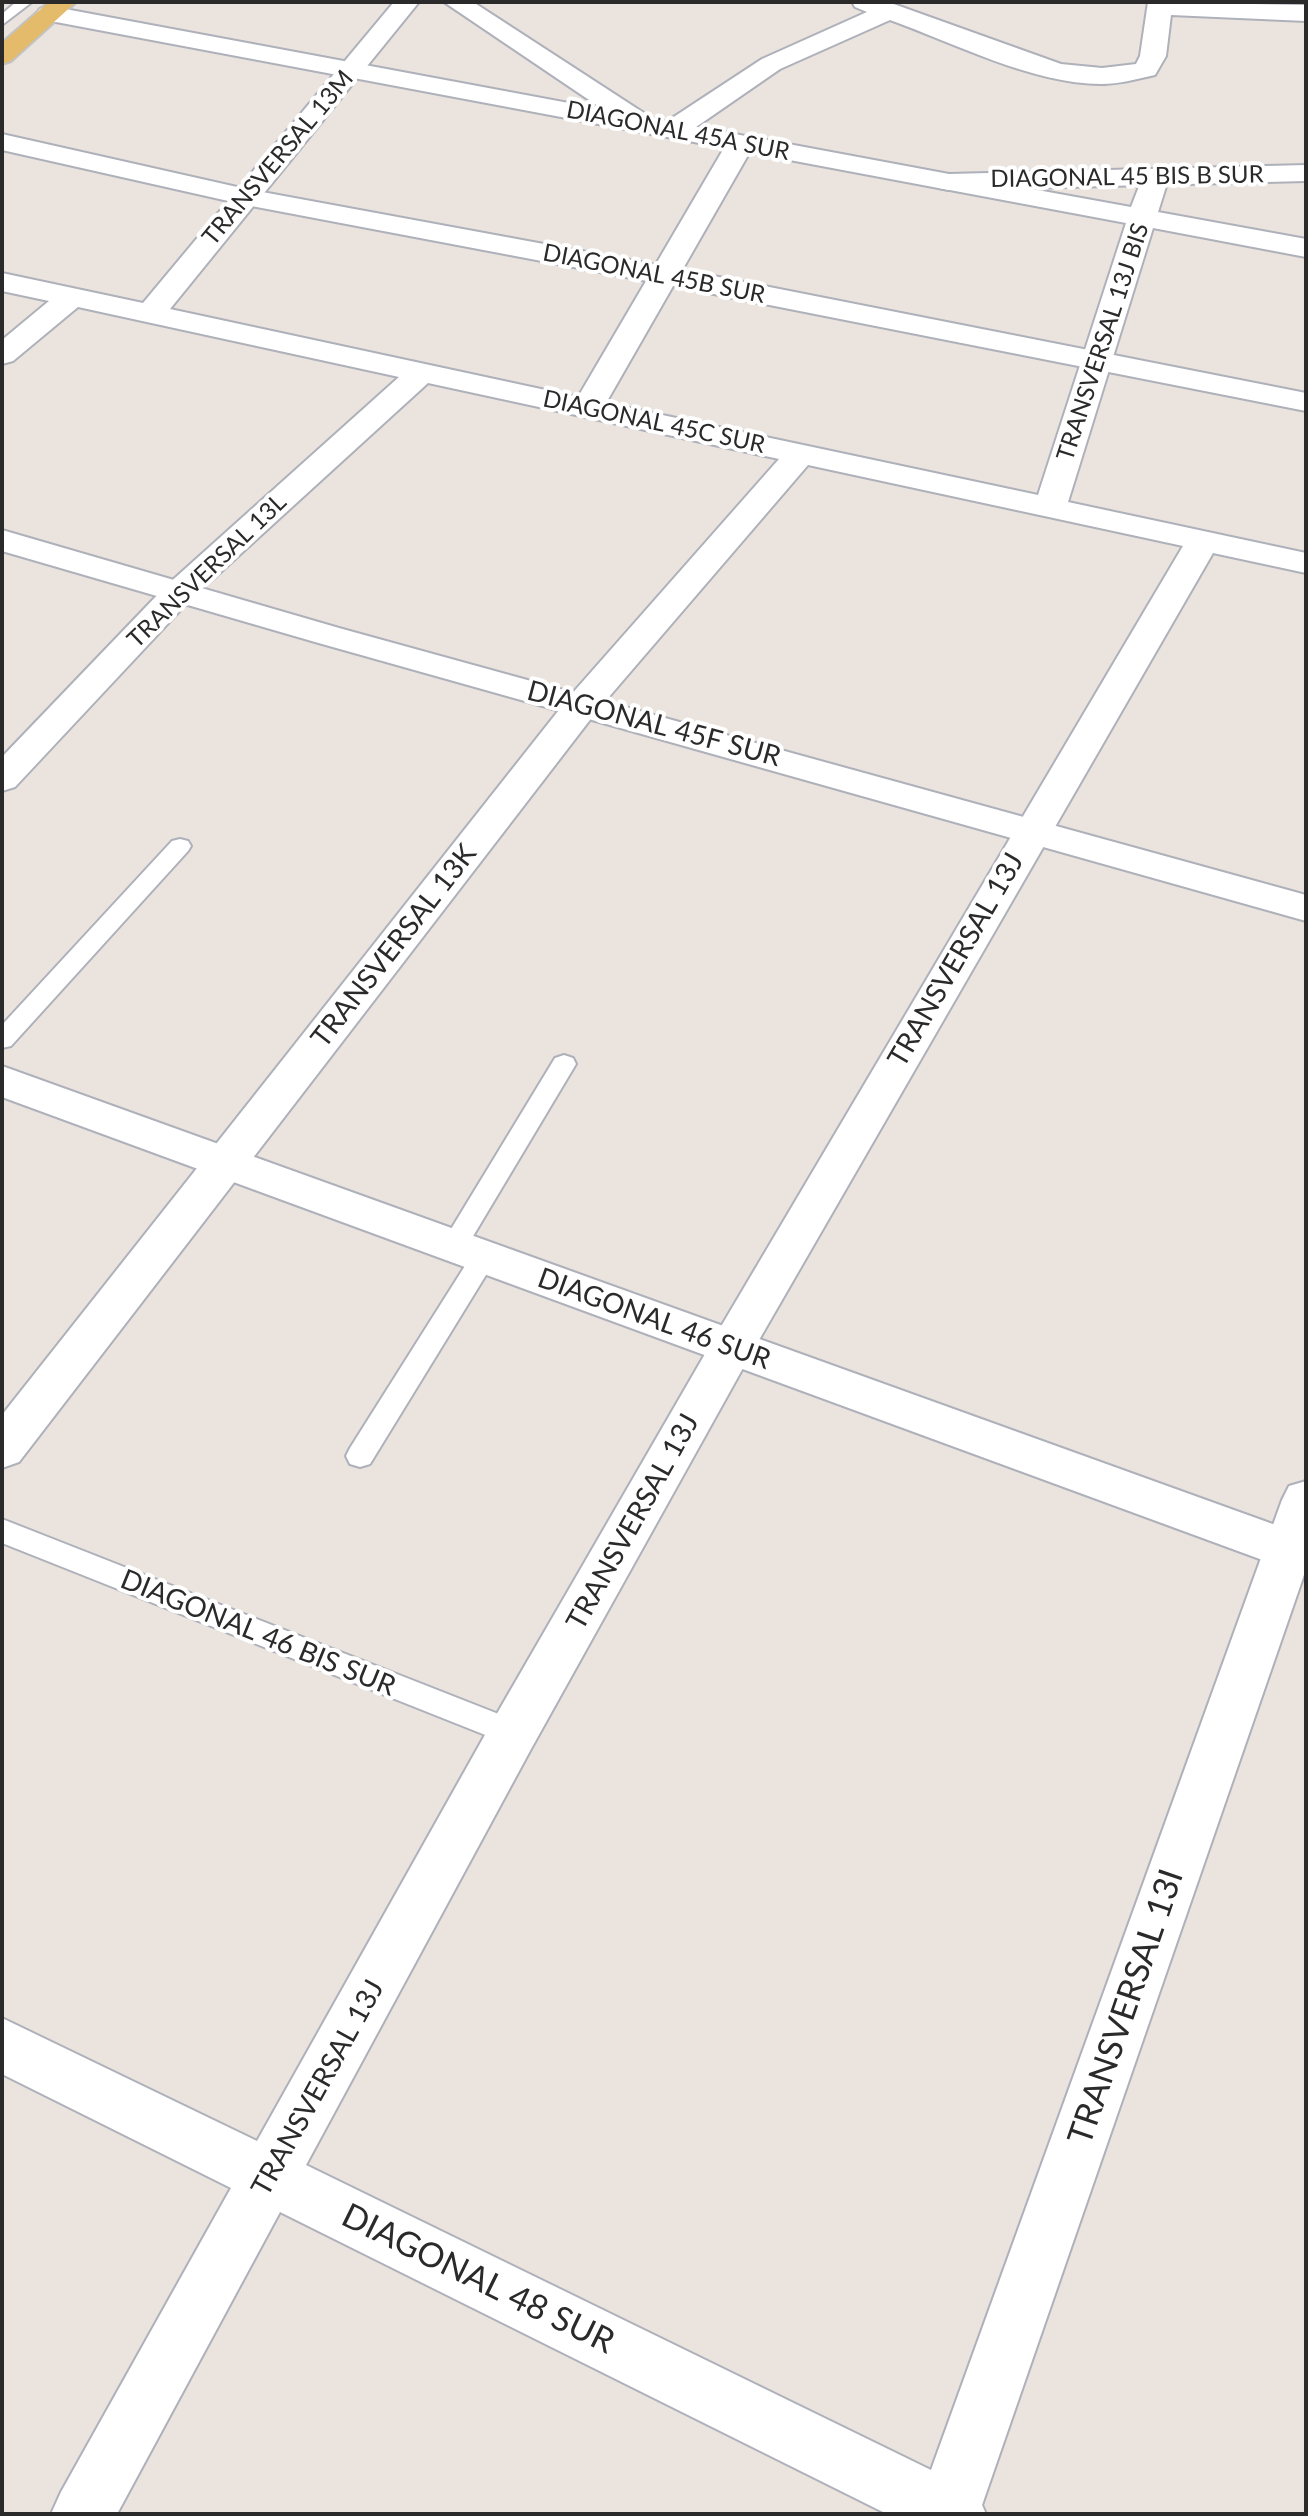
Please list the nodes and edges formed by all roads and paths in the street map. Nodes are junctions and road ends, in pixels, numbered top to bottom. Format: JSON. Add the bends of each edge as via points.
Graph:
{"nodes":[{"id":1,"x":25,"y":2,"type":"edge"},
{"id":2,"x":407,"y":2,"type":"edge"},
{"id":3,"x":456,"y":2,"type":"edge"},
{"id":4,"x":864,"y":2,"type":"edge"},
{"id":5,"x":1160,"y":4,"type":"edge"},
{"id":6,"x":56,"y":8,"type":"edge"},
{"id":7,"x":889,"y":11,"type":"junction"},
{"id":8,"x":1306,"y":13,"type":"edge"},
{"id":9,"x":2,"y":21,"type":"edge"},
{"id":10,"x":2,"y":56,"type":"edge"},
{"id":11,"x":350,"y":70,"type":"junction"},
{"id":12,"x":644,"y":125,"type":"junction"},
{"id":13,"x":673,"y":130,"type":"junction"},
{"id":14,"x":2,"y":142,"type":"edge"},
{"id":15,"x":741,"y":143,"type":"junction"},
{"id":16,"x":1306,"y":173,"type":"edge"},
{"id":17,"x":1155,"y":177,"type":"junction"},
{"id":18,"x":949,"y":182,"type":"junction"},
{"id":19,"x":246,"y":197,"type":"junction"},
{"id":20,"x":1142,"y":217,"type":"junction"},
{"id":21,"x":1306,"y":248,"type":"edge"},
{"id":22,"x":663,"y":275,"type":"junction"},
{"id":23,"x":2,"y":282,"type":"edge"},
{"id":24,"x":72,"y":297,"type":"junction"},
{"id":25,"x":150,"y":314,"type":"junction"},
{"id":26,"x":2,"y":355,"type":"edge"},
{"id":27,"x":1097,"y":360,"type":"junction"},
{"id":28,"x":422,"y":372,"type":"junction"},
{"id":29,"x":1306,"y":402,"type":"edge"},
{"id":30,"x":587,"y":408,"type":"junction"},
{"id":31,"x":801,"y":454,"type":"junction"},
{"id":32,"x":1050,"y":508,"type":"junction"},
{"id":33,"x":2,"y":540,"type":"edge"},
{"id":34,"x":1203,"y":541,"type":"junction"},
{"id":35,"x":1306,"y":563,"type":"edge"},
{"id":36,"x":178,"y":593,"type":"junction"},
{"id":37,"x":583,"y":704,"type":"junction"},
{"id":38,"x":4,"y":773,"type":"edge"},
{"id":39,"x":1033,"y":828,"type":"junction"},
{"id":40,"x":180,"y":846,"type":"dead end"},
{"id":41,"x":1306,"y":908,"type":"edge"},
{"id":42,"x":2,"y":1040,"type":"edge"},
{"id":43,"x":564,"y":1064,"type":"dead end"},
{"id":44,"x":2,"y":1081,"type":"edge"},
{"id":45,"x":225,"y":1162,"type":"junction"},
{"id":46,"x":469,"y":1251,"type":"junction"},
{"id":47,"x":732,"y":1347,"type":"junction"},
{"id":48,"x":2,"y":1449,"type":"edge"},
{"id":49,"x":360,"y":1456,"type":"dead end"},
{"id":50,"x":1306,"y":1500,"type":"edge"},
{"id":51,"x":2,"y":1531,"type":"edge"},
{"id":52,"x":1296,"y":1553,"type":"edge"},
{"id":53,"x":513,"y":1733,"type":"junction"},
{"id":54,"x":2,"y":2045,"type":"edge"},
{"id":55,"x":269,"y":2176,"type":"junction"},
{"id":56,"x":950,"y":2513,"type":"edge"},
{"id":57,"x":83,"y":2514,"type":"edge"}],
"edges":[{"from":1,"to":9,"type":"lane"},
{"from":2,"to":11,"type":"street","name":"TRANSVERSAL 13M"},
{"from":3,"to":12,"type":"street"},
{"from":4,"to":7,"type":"street"},
{"from":5,"to":7,"type":"street","via":[[1153,56],[1146,69],[1124,76],[1050,71]]},
{"from":5,"to":8,"type":"street"},
{"from":6,"to":10,"type":"main road"},
{"from":6,"to":11,"type":"street","name":"DIAGONAL 45A SUR"},
{"from":7,"to":13,"type":"street","via":[[771,64]]},
{"from":11,"to":12,"type":"street","name":"DIAGONAL 45A SUR"},
{"from":11,"to":19,"type":"street","name":"TRANSVERSAL 13M"},
{"from":12,"to":13,"type":"street","name":"DIAGONAL 45A SUR"},
{"from":13,"to":15,"type":"street","name":"DIAGONAL 45A SUR"},
{"from":14,"to":19,"type":"street","name":"DIAGONAL 45B SUR"},
{"from":15,"to":18,"type":"street","name":"DIAGONAL 45A SUR"},
{"from":15,"to":22,"type":"street"},
{"from":16,"to":17,"type":"street","name":"DIAGONAL 45 BIS B SUR"},
{"from":17,"to":18,"type":"street","name":"DIAGONAL 45 BIS B SUR"},
{"from":17,"to":20,"type":"street","name":"TRANSVERSAL 13J BIS"},
{"from":18,"to":20,"type":"street","name":"DIAGONAL 45A SUR"},
{"from":19,"to":22,"type":"street","name":"DIAGONAL 45B SUR"},
{"from":19,"to":25,"type":"street","name":"TRANSVERSAL 13M"},
{"from":20,"to":21,"type":"street","name":"DIAGONAL 45A SUR"},
{"from":20,"to":27,"type":"street","name":"TRANSVERSAL 13J BIS"},
{"from":22,"to":27,"type":"street","name":"DIAGONAL 45B SUR"},
{"from":22,"to":30,"type":"street"},
{"from":23,"to":24,"type":"street","name":"DIAGONAL 45C SUR"},
{"from":24,"to":25,"type":"street","name":"DIAGONAL 45C SUR"},
{"from":24,"to":26,"type":"street"},
{"from":25,"to":28,"type":"street","name":"DIAGONAL 45C SUR"},
{"from":27,"to":29,"type":"street","name":"DIAGONAL 45B SUR"},
{"from":27,"to":32,"type":"street","name":"TRANSVERSAL 13J BIS"},
{"from":28,"to":30,"type":"street","name":"DIAGONAL 45C SUR"},
{"from":28,"to":36,"type":"street","name":"TRANSVERSAL 13L"},
{"from":30,"to":31,"type":"street","name":"DIAGONAL 45C SUR"},
{"from":31,"to":32,"type":"street","name":"DIAGONAL 45C SUR"},
{"from":31,"to":37,"type":"street","name":"TRANSVERSAL 13K"},
{"from":32,"to":34,"type":"street","name":"DIAGONAL 45C SUR"},
{"from":33,"to":36,"type":"street","name":"DIAGONAL 45F SUR"},
{"from":34,"to":35,"type":"street","name":"DIAGONAL 45C SUR"},
{"from":34,"to":39,"type":"street","name":"TRANSVERSAL 13J"},
{"from":36,"to":37,"type":"street","name":"DIAGONAL 45F SUR"},
{"from":36,"to":38,"type":"street","name":"TRANSVERSAL 13L"},
{"from":37,"to":39,"type":"street","name":"DIAGONAL 45F SUR"},
{"from":37,"to":45,"type":"street","name":"TRANSVERSAL 13K"},
{"from":39,"to":41,"type":"street","name":"DIAGONAL 45F SUR"},
{"from":39,"to":47,"type":"street","name":"TRANSVERSAL 13J"},
{"from":40,"to":42,"type":"lane"},
{"from":43,"to":46,"type":"lane"},
{"from":44,"to":45,"type":"street","name":"DIAGONAL 46 SUR"},
{"from":45,"to":46,"type":"street","name":"DIAGONAL 46 SUR"},
{"from":45,"to":48,"type":"street","name":"TRANSVERSAL 13K"},
{"from":46,"to":47,"type":"street","name":"DIAGONAL 46 SUR"},
{"from":46,"to":49,"type":"lane"},
{"from":47,"to":52,"type":"street","name":"DIAGONAL 46 SUR"},
{"from":47,"to":53,"type":"street","name":"TRANSVERSAL 13J"},
{"from":50,"to":52,"type":"street","name":"TRANSVERSAL 13I"},
{"from":51,"to":53,"type":"lane","name":"DIAGONAL 46 BIS SUR"},
{"from":52,"to":56,"type":"street","name":"TRANSVERSAL 13I"},
{"from":53,"to":55,"type":"street","name":"TRANSVERSAL 13J"},
{"from":54,"to":55,"type":"street","name":"DIAGONAL 48 SUR"},
{"from":55,"to":56,"type":"street","name":"DIAGONAL 48 SUR"},
{"from":55,"to":57,"type":"street","name":"TRANSVERSAL 13J"}]}
